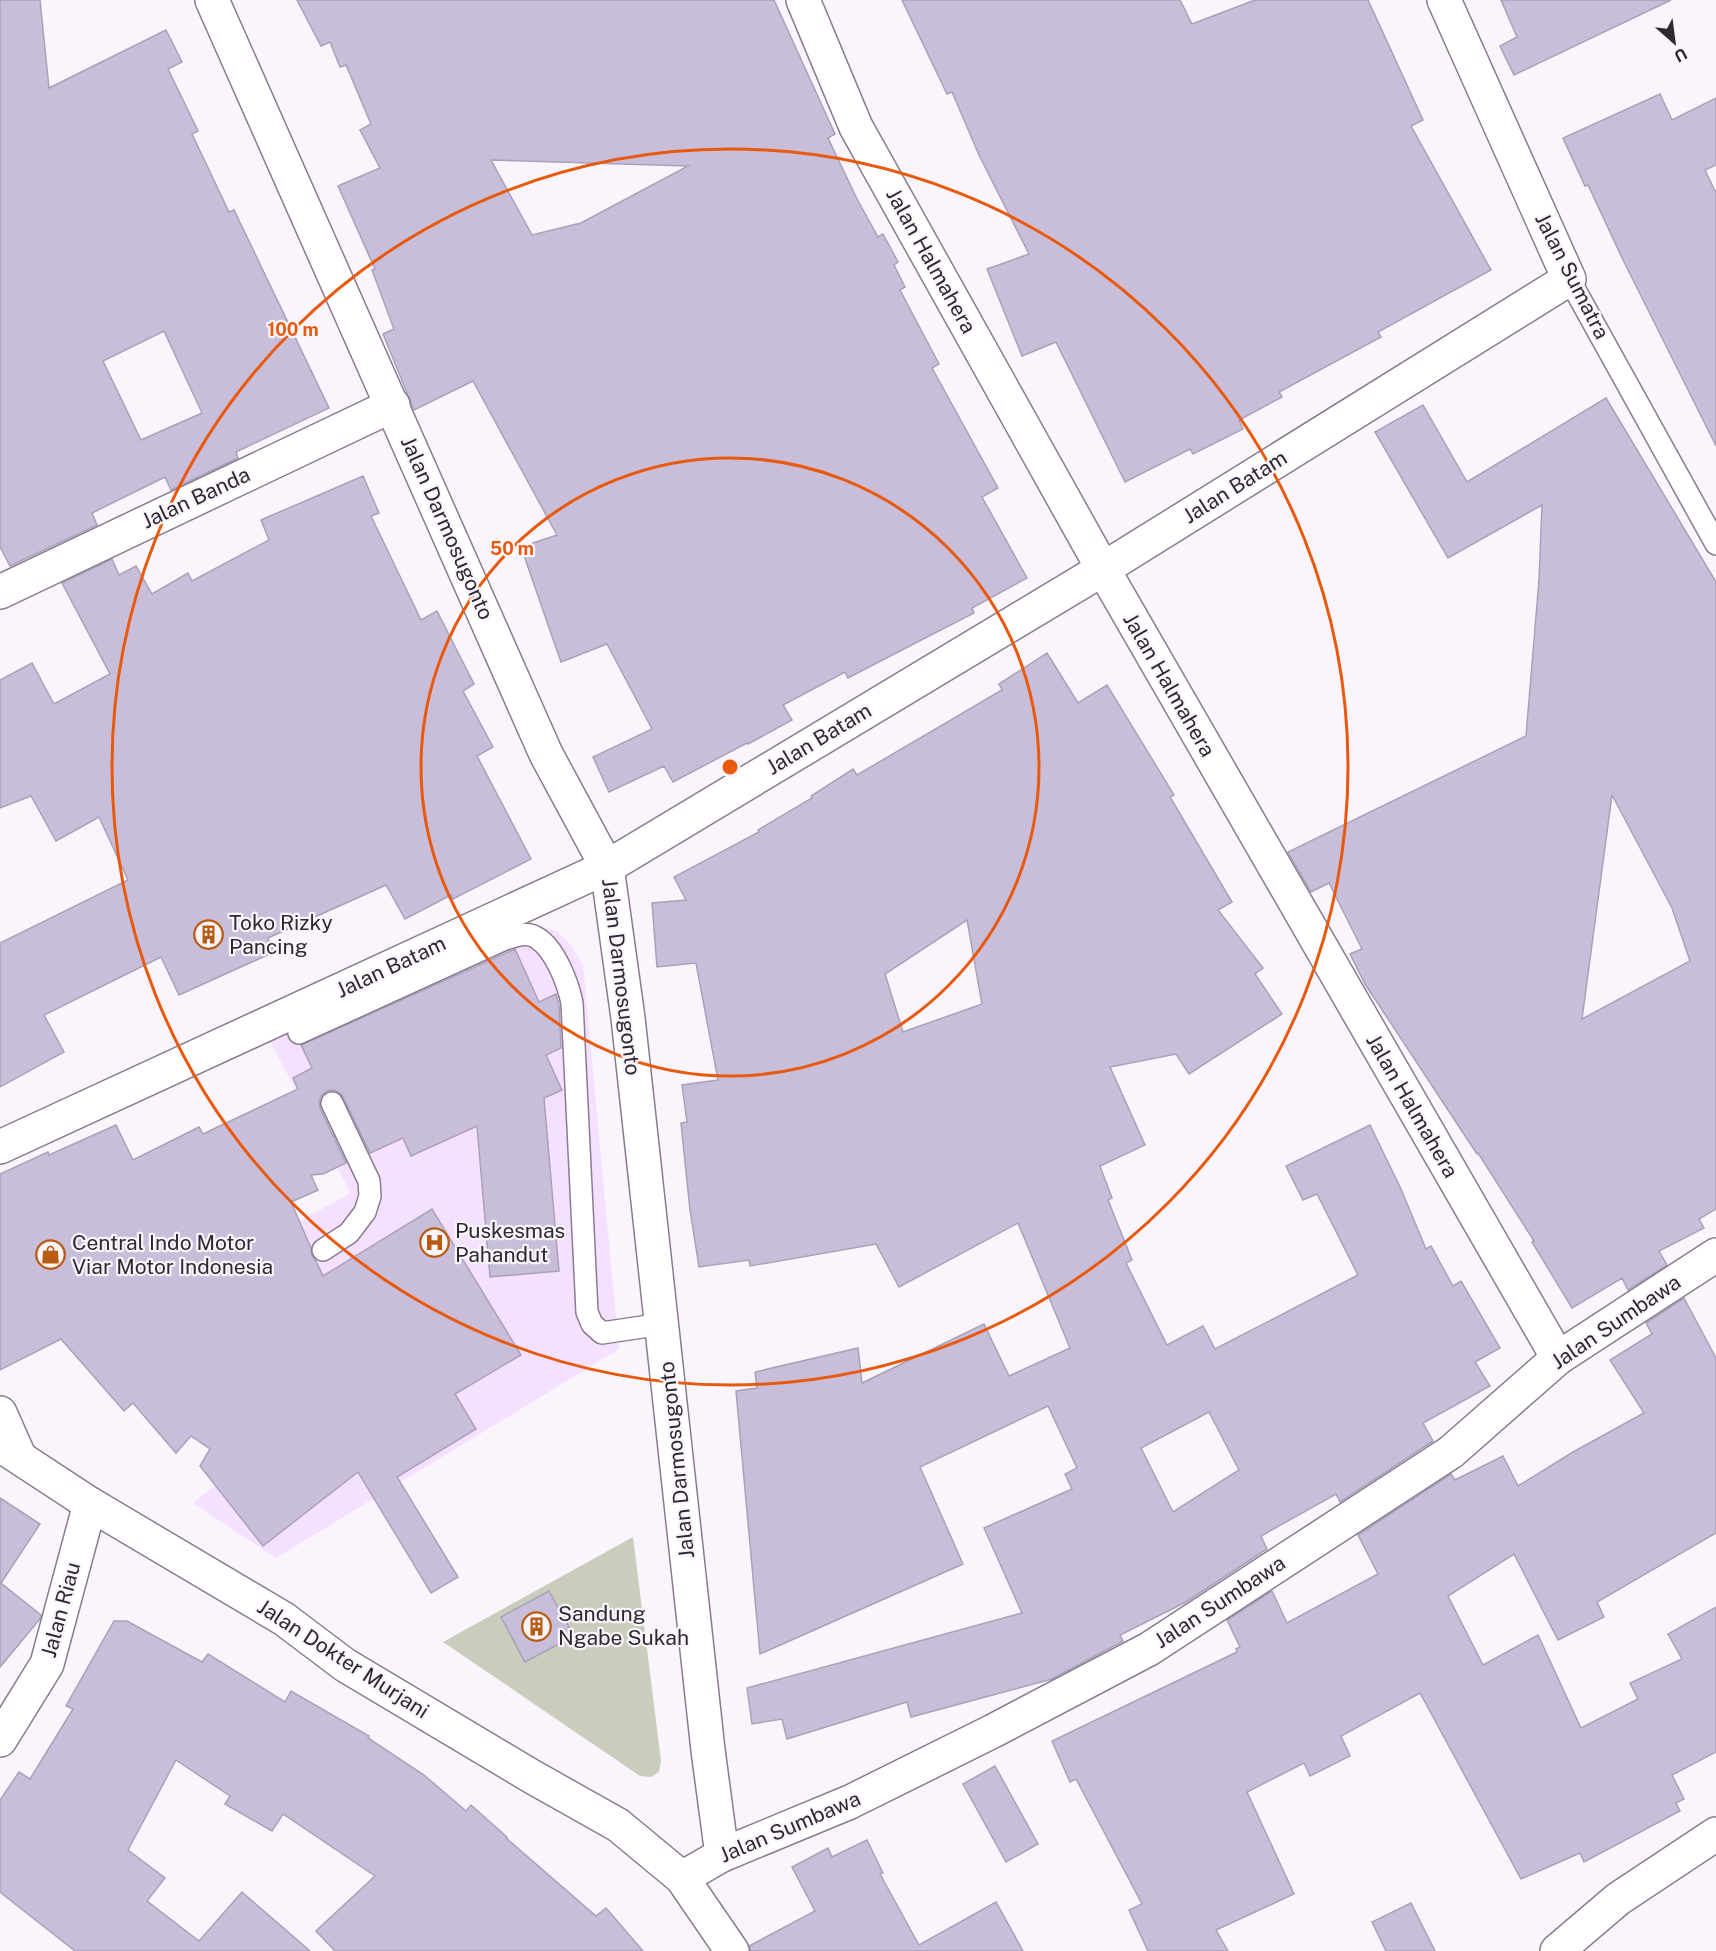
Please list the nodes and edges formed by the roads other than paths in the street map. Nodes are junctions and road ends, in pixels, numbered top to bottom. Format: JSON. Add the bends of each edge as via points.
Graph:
{"nodes":[{"id":1,"x":212,"y":0,"type":"edge"},
{"id":2,"x":803,"y":0,"type":"edge"},
{"id":3,"x":1444,"y":0,"type":"edge"},
{"id":4,"x":1569,"y":279,"type":"junction"},
{"id":5,"x":393,"y":405,"type":"junction"},
{"id":6,"x":1716,"y":544,"type":"edge"},
{"id":7,"x":1103,"y":569,"type":"junction"},
{"id":8,"x":0,"y":592,"type":"edge"},
{"id":9,"x":607,"y":867,"type":"junction"},
{"id":10,"x":297,"y":1028,"type":"junction"},
{"id":11,"x":332,"y":1102,"type":"dead end"},
{"id":12,"x":0,"y":1147,"type":"edge"},
{"id":13,"x":322,"y":1250,"type":"dead end"},
{"id":14,"x":1716,"y":1255,"type":"edge"},
{"id":15,"x":662,"y":1324,"type":"junction"},
{"id":16,"x":1558,"y":1358,"type":"junction"},
{"id":17,"x":0,"y":1413,"type":"edge"},
{"id":18,"x":9,"y":1450,"type":"edge"},
{"id":19,"x":90,"y":1504,"type":"junction"},
{"id":20,"x":0,"y":1740,"type":"edge"},
{"id":21,"x":1716,"y":1834,"type":"edge"},
{"id":22,"x":722,"y":1855,"type":"junction"},
{"id":23,"x":682,"y":1878,"type":"junction"},
{"id":24,"x":732,"y":1951,"type":"edge"},
{"id":25,"x":1557,"y":1951,"type":"edge"}],
"edges":[{"from":1,"to":5,"type":"street","name":"Jalan Darmosugonto"},
{"from":2,"to":7,"type":"street","name":"Jalan Halmahera","via":[[856,127]]},
{"from":3,"to":4,"type":"street","name":"Jalan Sumatra"},
{"from":4,"to":6,"type":"lane","name":"Jalan Sumatra"},
{"from":4,"to":7,"type":"street","name":"Jalan Batam"},
{"from":5,"to":8,"type":"street","name":"Jalan Banda"},
{"from":5,"to":9,"type":"street","name":"Jalan Darmosugonto","via":[[546,754]]},
{"from":7,"to":9,"type":"street","name":"Jalan Batam"},
{"from":7,"to":16,"type":"street","name":"Jalan Halmahera"},
{"from":9,"to":10,"type":"street","name":"Jalan Batam"},
{"from":9,"to":15,"type":"street","name":"Jalan Darmosugonto"},
{"from":10,"to":12,"type":"street","name":"Jalan Batam"},
{"from":10,"to":15,"type":"lane","via":[[506,939],[521,934],[536,937],[549,950],[569,988],[572,1003],[587,1312],[592,1324],[602,1332]]},
{"from":11,"to":13,"type":"lane","via":[[369,1181],[370,1196],[365,1212],[349,1233]]},
{"from":14,"to":16,"type":"street","name":"Jalan Sumbawa"},
{"from":15,"to":22,"type":"street","name":"Jalan Darmosugonto"},
{"from":16,"to":22,"type":"street","name":"Jalan Sumbawa","via":[[1451,1452],[1149,1649],[850,1802]]},
{"from":17,"to":18,"type":"street"},
{"from":18,"to":19,"type":"street","name":"Jalan Dokter Murjani"},
{"from":19,"to":20,"type":"street","name":"Jalan Riau","via":[[47,1664]]},
{"from":19,"to":23,"type":"street","name":"Jalan Dokter Murjani","via":[[284,1619],[345,1665],[618,1825]]},
{"from":21,"to":25,"type":"street","via":[[1618,1899]]},
{"from":22,"to":23,"type":"street","name":"Jalan Sumbawa"},
{"from":23,"to":24,"type":"street","name":"Jalan Dokter Murjani"}]}
